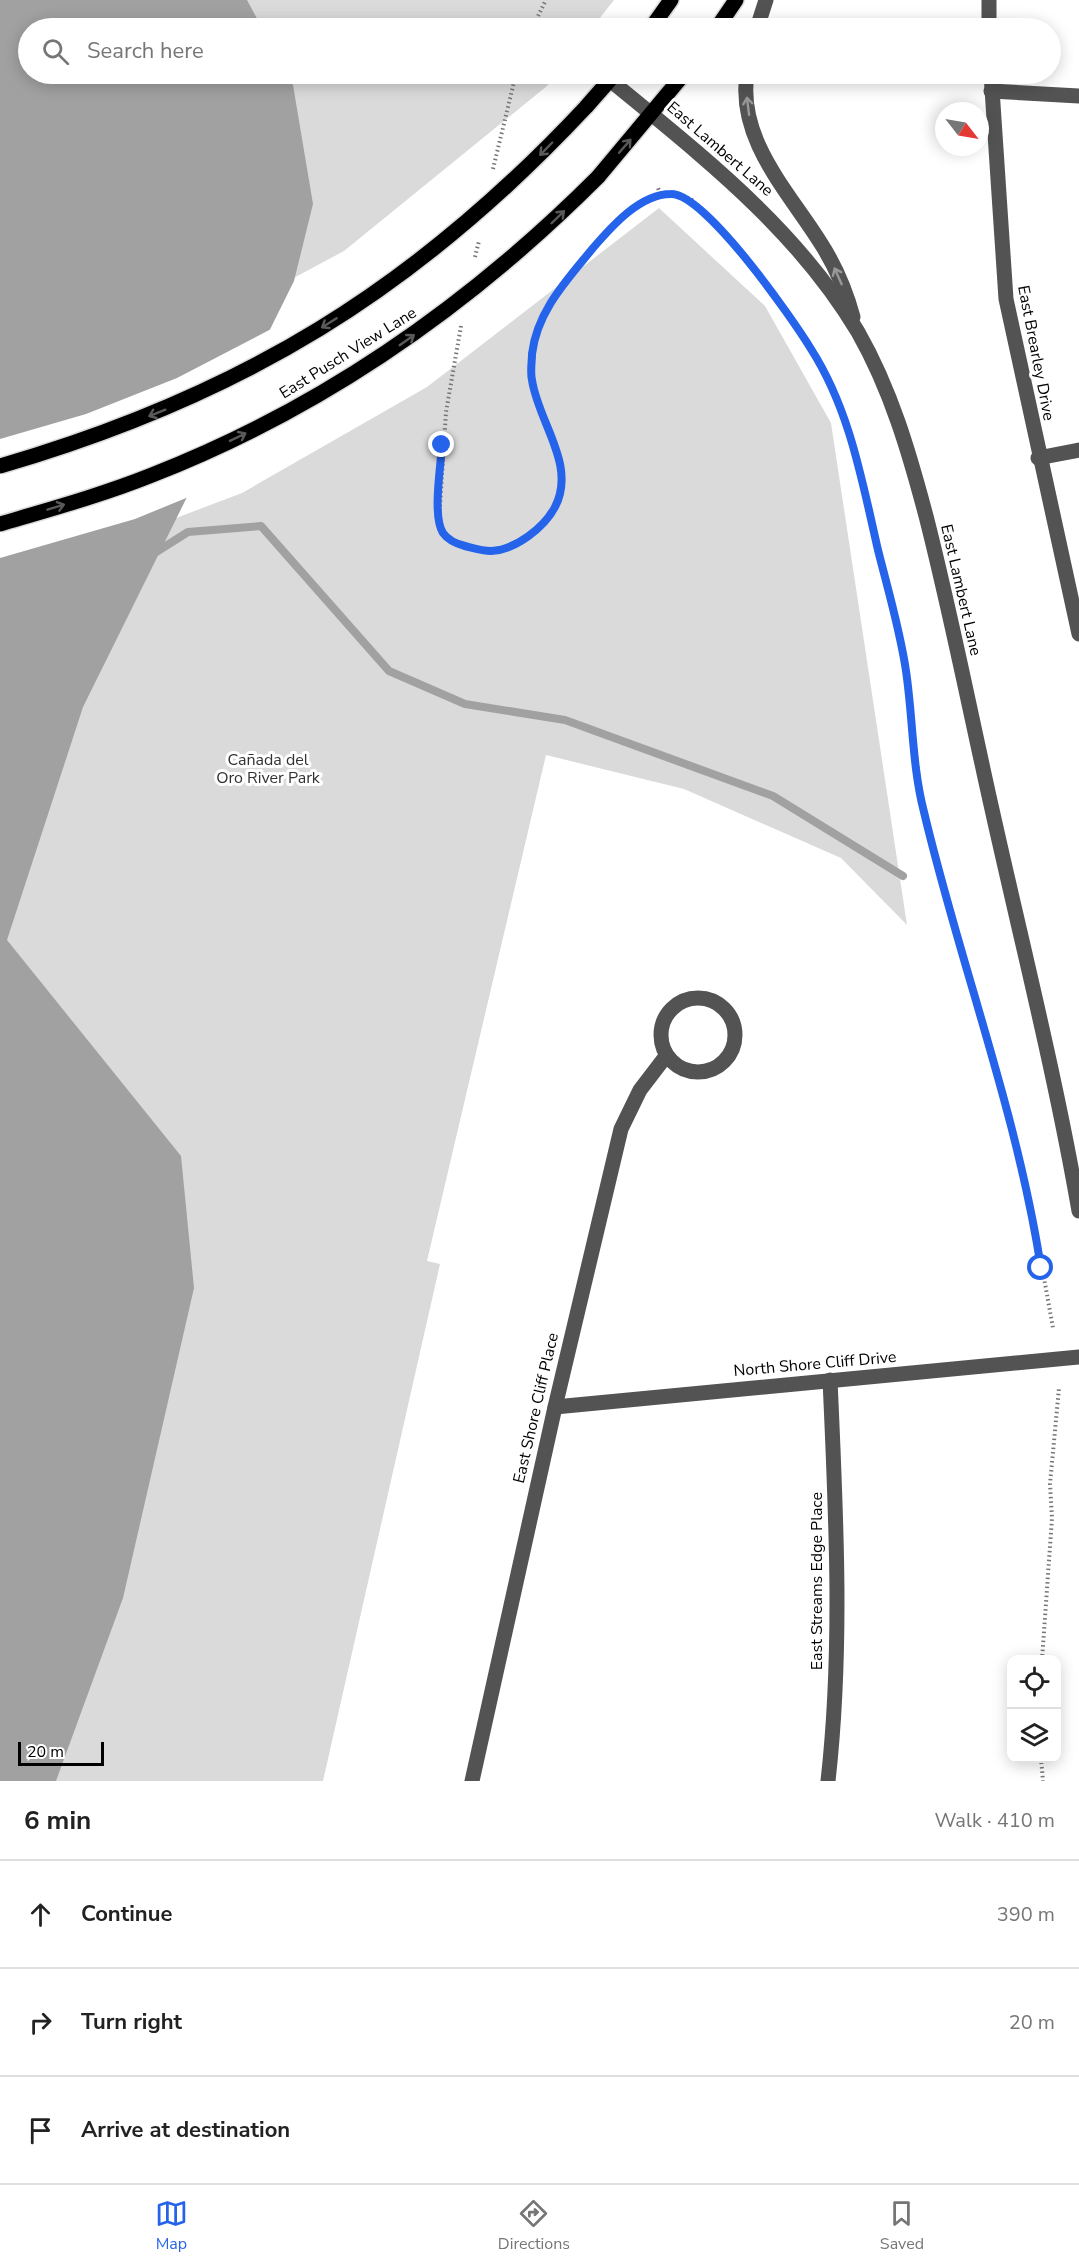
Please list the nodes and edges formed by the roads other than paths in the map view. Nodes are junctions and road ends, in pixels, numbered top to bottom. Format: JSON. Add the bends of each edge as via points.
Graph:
{"nodes":[{"id":1,"x":671,"y":0,"type":"edge"},
{"id":2,"x":736,"y":0,"type":"edge"},
{"id":3,"x":766,"y":0,"type":"edge"},
{"id":4,"x":989,"y":0,"type":"edge"},
{"id":5,"x":658,"y":18,"type":"edge"},
{"id":6,"x":724,"y":18,"type":"edge"},
{"id":7,"x":760,"y":18,"type":"edge"},
{"id":8,"x":989,"y":18,"type":"edge"},
{"id":9,"x":606,"y":84,"type":"edge"},
{"id":10,"x":620,"y":84,"type":"edge"},
{"id":11,"x":676,"y":84,"type":"edge"},
{"id":12,"x":747,"y":84,"type":"edge"},
{"id":13,"x":991,"y":84,"type":"edge"},
{"id":14,"x":991,"y":91,"type":"junction"},
{"id":15,"x":1079,"y":96,"type":"edge"},
{"id":16,"x":652,"y":115,"type":"junction"},
{"id":17,"x":857,"y":332,"type":"junction"},
{"id":18,"x":1079,"y":450,"type":"edge"},
{"id":19,"x":1038,"y":458,"type":"junction"},
{"id":20,"x":0,"y":466,"type":"edge"},
{"id":21,"x":0,"y":524,"type":"edge"},
{"id":22,"x":1079,"y":634,"type":"edge"},
{"id":23,"x":666,"y":1056,"type":"junction"},
{"id":24,"x":1079,"y":1211,"type":"edge"},
{"id":25,"x":1079,"y":1357,"type":"edge"},
{"id":26,"x":830,"y":1380,"type":"junction"},
{"id":27,"x":555,"y":1407,"type":"junction"},
{"id":28,"x":472,"y":1781,"type":"edge"},
{"id":29,"x":828,"y":1781,"type":"edge"}],
"edges":[{"from":1,"to":5,"type":"main road"},
{"from":2,"to":6,"type":"main road"},
{"from":3,"to":7,"type":"street"},
{"from":4,"to":8,"type":"street"},
{"from":9,"to":20,"type":"main road","one_way":true,"bridge":true,"via":[[543,153],[450,237],[320,330],[165,410],[87,440]]},
{"from":10,"to":16,"type":"street","name":"East Lambert Lane"},
{"from":11,"to":16,"type":"main road","name":"East Pusch View Lane"},
{"from":17,"to":12,"type":"street","one_way":true,"via":[[836,270],[757,142],[747,105]]},
{"from":13,"to":14,"type":"street","name":"East Brearley Drive"},
{"from":14,"to":15,"type":"street"},
{"from":14,"to":19,"type":"street","name":"East Brearley Drive","via":[[1006,299]]},
{"from":16,"to":17,"type":"street","name":"East Lambert Lane","via":[[774,221],[816,271]]},
{"from":21,"to":16,"type":"main road","name":"East Pusch View Lane","one_way":true,"bridge":true,"via":[[154,475],[250,432],[324,392],[462,299],[553,223]]},
{"from":17,"to":24,"type":"street","name":"East Lambert Lane","via":[[895,411],[937,559]]},
{"from":18,"to":19,"type":"street"},
{"from":19,"to":22,"type":"street","name":"East Brearley Drive"},
{"from":23,"to":23,"type":"street","via":[[690,1072],[718,1067],[734,1043],[735,1029],[729,1015],[705,999],[677,1004],[661,1028]]},
{"from":23,"to":27,"type":"street","name":"East Shore Cliff Place","via":[[640,1090],[621,1129]]},
{"from":25,"to":26,"type":"street","name":"North Shore Cliff Drive"},
{"from":26,"to":27,"type":"street","name":"North Shore Cliff Drive"},
{"from":26,"to":29,"type":"street","name":"East Streams Edge Place","via":[[838,1557],[836,1679]]},
{"from":27,"to":28,"type":"street","name":"East Shore Cliff Place"}]}
